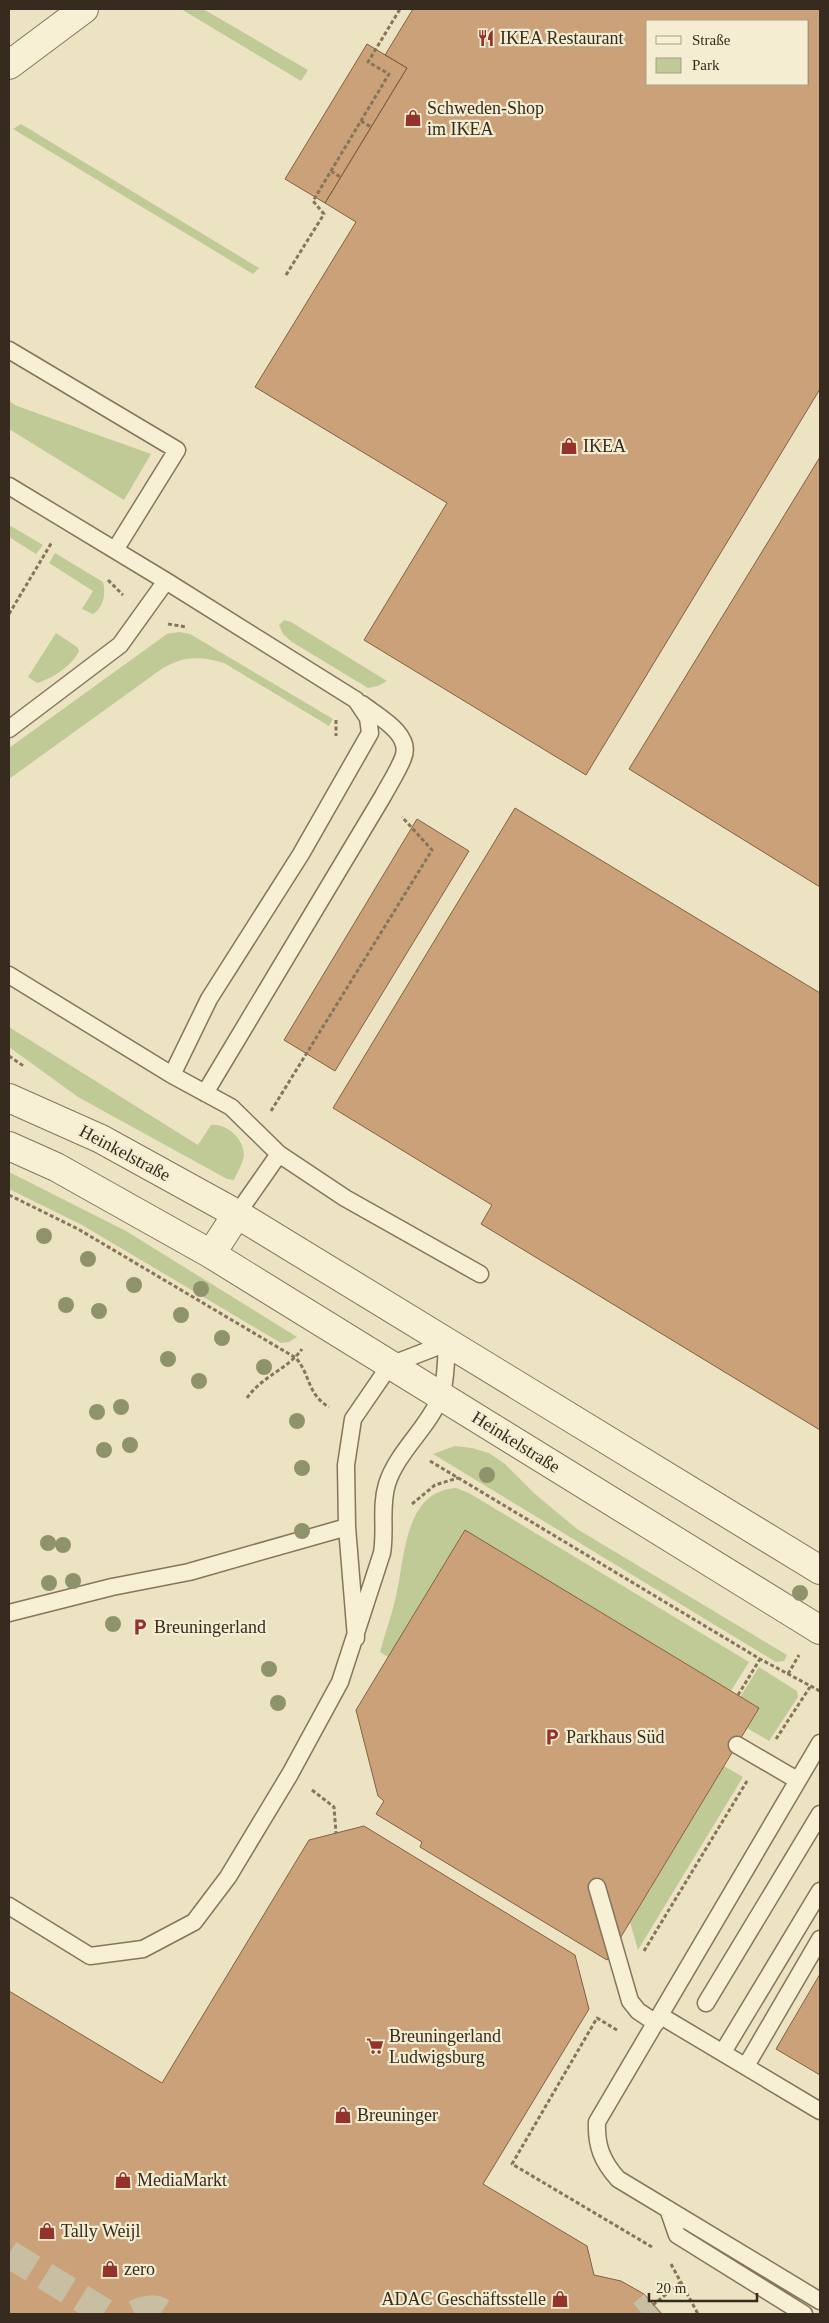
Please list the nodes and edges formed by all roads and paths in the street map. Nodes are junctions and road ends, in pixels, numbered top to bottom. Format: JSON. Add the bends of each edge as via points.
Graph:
{"nodes":[{"id":1,"x":84,"y":9,"type":"edge"},
{"id":2,"x":400,"y":9,"type":"edge"},
{"id":3,"x":9,"y":65,"type":"edge"},
{"id":4,"x":361,"y":121,"type":"junction"},
{"id":5,"x":371,"y":127,"type":"dead end"},
{"id":6,"x":331,"y":171,"type":"junction"},
{"id":7,"x":340,"y":177,"type":"dead end"},
{"id":8,"x":286,"y":275,"type":"dead end"},
{"id":9,"x":9,"y":350,"type":"edge"},
{"id":10,"x":9,"y":486,"type":"edge"},
{"id":11,"x":52,"y":542,"type":"dead end"},
{"id":12,"x":115,"y":550,"type":"junction"},
{"id":13,"x":166,"y":581,"type":"junction"},
{"id":14,"x":9,"y":614,"type":"edge"},
{"id":15,"x":356,"y":700,"type":"junction"},
{"id":16,"x":9,"y":729,"type":"edge"},
{"id":17,"x":9,"y":975,"type":"edge"},
{"id":18,"x":172,"y":1075,"type":"junction"},
{"id":19,"x":205,"y":1093,"type":"junction"},
{"id":20,"x":9,"y":1098,"type":"edge"},
{"id":21,"x":9,"y":1146,"type":"edge"},
{"id":22,"x":279,"y":1154,"type":"junction"},
{"id":23,"x":238,"y":1214,"type":"junction"},
{"id":24,"x":212,"y":1254,"type":"junction"},
{"id":25,"x":480,"y":1274,"type":"dead end"},
{"id":26,"x":447,"y":1343,"type":"junction"},
{"id":27,"x":296,"y":1358,"type":"dead end"},
{"id":28,"x":390,"y":1365,"type":"junction"},
{"id":29,"x":441,"y":1396,"type":"junction"},
{"id":30,"x":247,"y":1398,"type":"dead end"},
{"id":31,"x":458,"y":1478,"type":"dead end"},
{"id":32,"x":347,"y":1527,"type":"junction"},
{"id":33,"x":384,"y":1540,"type":"junction"},
{"id":34,"x":820,"y":1570,"type":"edge"},
{"id":35,"x":9,"y":1613,"type":"edge"},
{"id":36,"x":820,"y":1630,"type":"edge"},
{"id":37,"x":356,"y":1638,"type":"junction"},
{"id":38,"x":760,"y":1659,"type":"dead end"},
{"id":39,"x":810,"y":1687,"type":"dead end"},
{"id":40,"x":738,"y":1695,"type":"dead end"},
{"id":41,"x":820,"y":1743,"type":"edge"},
{"id":42,"x":736,"y":1745,"type":"dead end"},
{"id":43,"x":759,"y":1760,"type":"junction"},
{"id":44,"x":290,"y":1774,"type":"junction"},
{"id":45,"x":797,"y":1780,"type":"junction"},
{"id":46,"x":820,"y":1814,"type":"edge"},
{"id":47,"x":336,"y":1833,"type":"dead end"},
{"id":48,"x":597,"y":1887,"type":"dead end"},
{"id":49,"x":820,"y":1891,"type":"edge"},
{"id":50,"x":9,"y":1906,"type":"edge"},
{"id":51,"x":820,"y":1939,"type":"edge"},
{"id":52,"x":647,"y":1959,"type":"dead end"},
{"id":53,"x":706,"y":2003,"type":"dead end"},
{"id":54,"x":634,"y":2006,"type":"junction"},
{"id":55,"x":597,"y":2018,"type":"dead end"},
{"id":56,"x":658,"y":2019,"type":"junction"},
{"id":57,"x":723,"y":2052,"type":"junction"},
{"id":58,"x":746,"y":2066,"type":"junction"},
{"id":59,"x":820,"y":2111,"type":"edge"},
{"id":60,"x":668,"y":2209,"type":"junction"},
{"id":61,"x":681,"y":2282,"type":"dead end"},
{"id":62,"x":820,"y":2301,"type":"edge"},
{"id":63,"x":653,"y":2305,"type":"tunnel mouth"},
{"id":64,"x":804,"y":2314,"type":"edge"}],
"edges":[{"from":1,"to":3,"type":"street"},
{"from":2,"to":4,"type":"path","via":[[368,62],[389,74]]},
{"from":4,"to":5,"type":"path"},
{"from":4,"to":6,"type":"path"},
{"from":6,"to":7,"type":"path"},
{"from":6,"to":8,"type":"path","via":[[313,201],[324,214]]},
{"from":9,"to":12,"type":"lane","via":[[177,450]]},
{"from":10,"to":12,"type":"lane"},
{"from":11,"to":14,"type":"path"},
{"from":12,"to":13,"type":"lane"},
{"from":13,"to":15,"type":"lane"},
{"from":13,"to":16,"type":"lane","via":[[120,645]]},
{"from":15,"to":18,"type":"lane","via":[[368,718],[370,733],[301,854],[209,999]]},
{"from":15,"to":19,"type":"lane","via":[[394,728],[403,739],[404,756]]},
{"from":17,"to":18,"type":"lane"},
{"from":18,"to":19,"type":"lane"},
{"from":19,"to":22,"type":"lane","via":[[231,1107]]},
{"from":20,"to":23,"type":"street","name":"Heinkelstraße","via":[[101,1139]]},
{"from":21,"to":24,"type":"street","name":"Heinkelstraße","via":[[56,1167]]},
{"from":22,"to":23,"type":"lane"},
{"from":22,"to":25,"type":"lane","via":[[345,1198]]},
{"from":23,"to":24,"type":"street"},
{"from":23,"to":26,"type":"street","name":"Heinkelstraße"},
{"from":24,"to":28,"type":"street","name":"Heinkelstraße"},
{"from":26,"to":28,"type":"lane"},
{"from":26,"to":29,"type":"lane"},
{"from":26,"to":34,"type":"street","name":"Heinkelstraße"},
{"from":27,"to":30,"type":"path","via":[[253,1389]]},
{"from":28,"to":29,"type":"street","name":"Heinkelstraße"},
{"from":28,"to":32,"type":"lane","via":[[353,1419],[346,1465]]},
{"from":29,"to":33,"type":"lane","via":[[387,1484],[383,1505]]},
{"from":29,"to":36,"type":"street","name":"Heinkelstraße"},
{"from":31,"to":33,"type":"path","via":[[435,1485],[421,1494]]},
{"from":32,"to":35,"type":"lane","via":[[189,1572]]},
{"from":32,"to":37,"type":"lane"},
{"from":33,"to":37,"type":"lane"},
{"from":37,"to":44,"type":"lane","via":[[340,1682]]},
{"from":38,"to":40,"type":"path"},
{"from":39,"to":43,"type":"path"},
{"from":41,"to":45,"type":"lane"},
{"from":42,"to":43,"type":"lane"},
{"from":43,"to":45,"type":"lane"},
{"from":43,"to":52,"type":"path","via":[[644,1950]]},
{"from":44,"to":47,"type":"path","via":[[334,1806]]},
{"from":44,"to":50,"type":"lane","via":[[228,1877],[194,1922],[143,1949],[90,1956]]},
{"from":45,"to":56,"type":"lane"},
{"from":46,"to":53,"type":"lane"},
{"from":48,"to":54,"type":"lane"},
{"from":49,"to":57,"type":"lane"},
{"from":51,"to":58,"type":"lane"},
{"from":54,"to":55,"type":"path","via":[[623,2034]]},
{"from":54,"to":56,"type":"lane"},
{"from":56,"to":57,"type":"lane"},
{"from":56,"to":60,"type":"lane","via":[[597,2122],[596,2139],[600,2154],[618,2179]]},
{"from":57,"to":58,"type":"lane"},
{"from":58,"to":59,"type":"lane"},
{"from":60,"to":62,"type":"lane"},
{"from":60,"to":64,"type":"lane","via":[[677,2236]]},
{"from":61,"to":63,"type":"path"}]}
